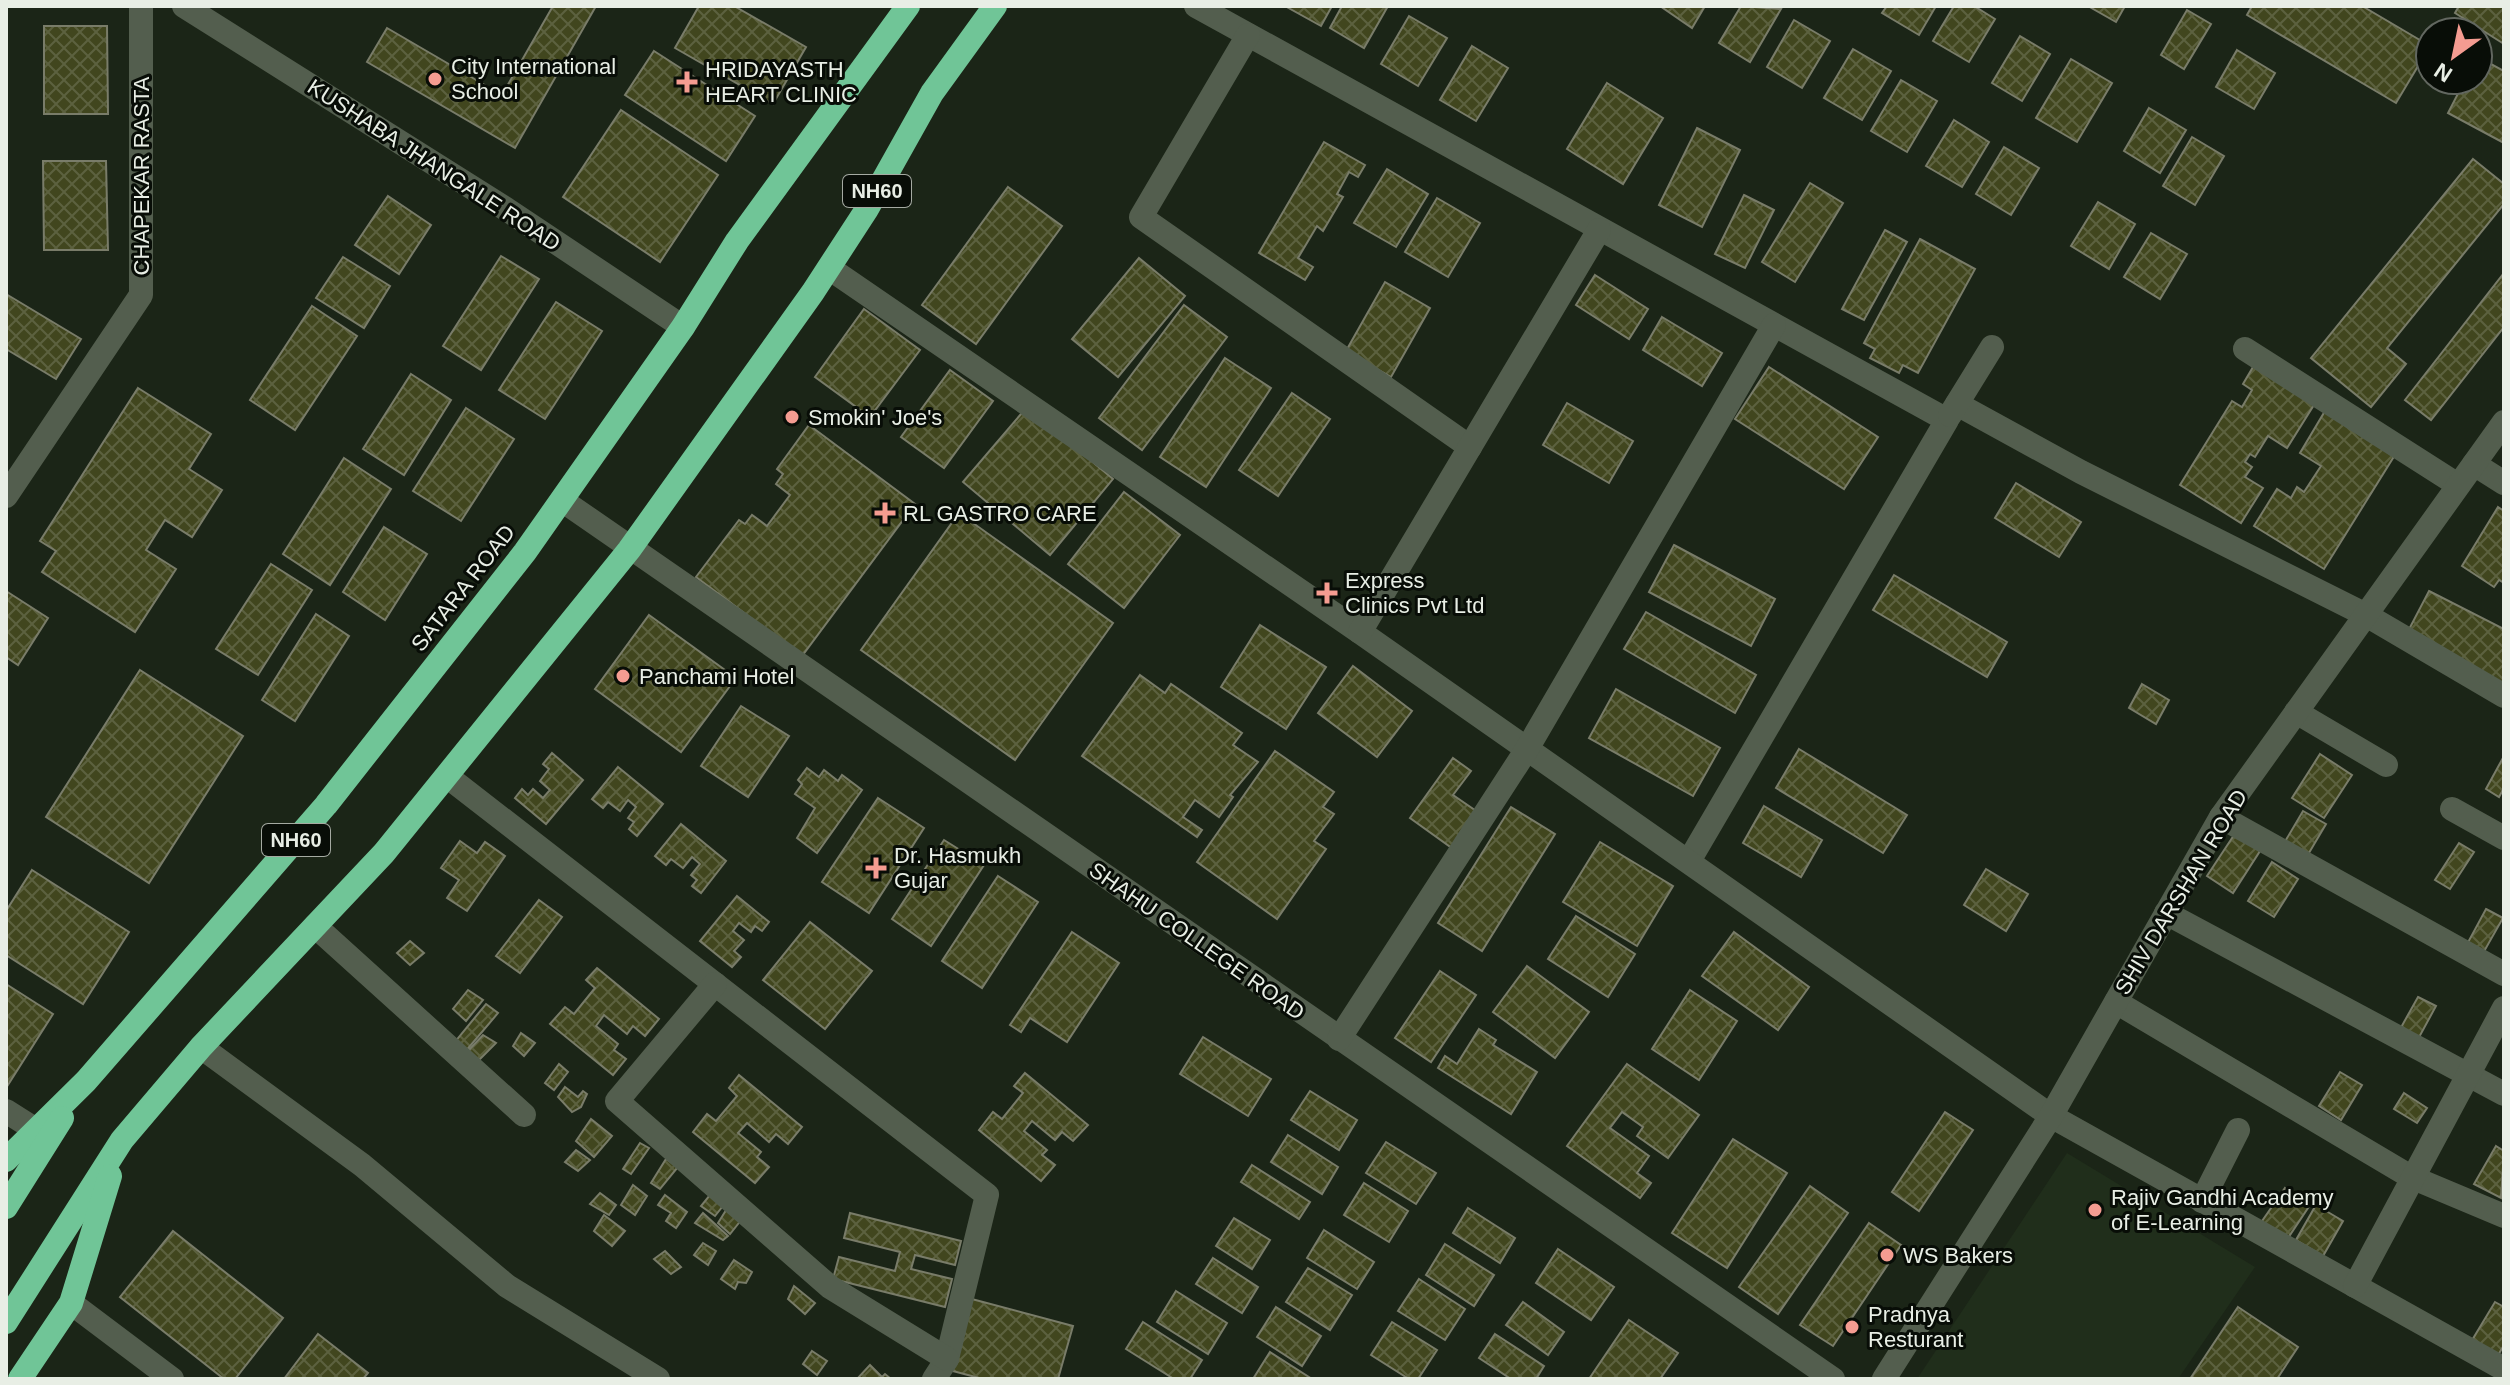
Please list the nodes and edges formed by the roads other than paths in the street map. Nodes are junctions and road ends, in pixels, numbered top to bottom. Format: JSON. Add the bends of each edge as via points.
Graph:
{"nodes":[{"id":1,"x":141,"y":6,"type":"edge"},
{"id":2,"x":184,"y":6,"type":"edge"},
{"id":3,"x":908,"y":6,"type":"edge"},
{"id":4,"x":995,"y":6,"type":"edge"},
{"id":5,"x":1196,"y":6,"type":"edge"},
{"id":6,"x":1248,"y":35,"type":"junction"},
{"id":7,"x":1599,"y":230,"type":"junction"},
{"id":8,"x":829,"y":268,"type":"junction"},
{"id":9,"x":1774,"y":325,"type":"junction"},
{"id":10,"x":683,"y":327,"type":"junction"},
{"id":11,"x":1992,"y":347,"type":"dead end"},
{"id":12,"x":2245,"y":349,"type":"dead end"},
{"id":13,"x":1952,"y":412,"type":"junction"},
{"id":14,"x":2504,"y":422,"type":"edge"},
{"id":15,"x":1470,"y":447,"type":"junction"},
{"id":16,"x":2474,"y":464,"type":"junction"},
{"id":17,"x":2504,"y":483,"type":"edge"},
{"id":18,"x":2458,"y":485,"type":"junction"},
{"id":19,"x":6,"y":496,"type":"edge"},
{"id":20,"x":563,"y":501,"type":"junction"},
{"id":21,"x":629,"y":550,"type":"junction"},
{"id":22,"x":2366,"y":615,"type":"junction"},
{"id":23,"x":1360,"y":632,"type":"junction"},
{"id":24,"x":2504,"y":696,"type":"edge"},
{"id":25,"x":2296,"y":712,"type":"junction"},
{"id":26,"x":1527,"y":749,"type":"junction"},
{"id":27,"x":2386,"y":765,"type":"dead end"},
{"id":28,"x":448,"y":777,"type":"junction"},
{"id":29,"x":2452,"y":809,"type":"dead end"},
{"id":30,"x":2221,"y":817,"type":"junction"},
{"id":31,"x":2504,"y":838,"type":"edge"},
{"id":32,"x":1689,"y":861,"type":"junction"},
{"id":33,"x":2166,"y":913,"type":"junction"},
{"id":34,"x":315,"y":926,"type":"junction"},
{"id":35,"x":2504,"y":974,"type":"edge"},
{"id":36,"x":715,"y":984,"type":"junction"},
{"id":37,"x":2116,"y":1002,"type":"junction"},
{"id":38,"x":2504,"y":1008,"type":"edge"},
{"id":39,"x":1339,"y":1039,"type":"junction"},
{"id":40,"x":201,"y":1047,"type":"junction"},
{"id":41,"x":2466,"y":1074,"type":"junction"},
{"id":42,"x":86,"y":1081,"type":"junction"},
{"id":43,"x":2504,"y":1094,"type":"edge"},
{"id":44,"x":6,"y":1111,"type":"edge"},
{"id":45,"x":524,"y":1115,"type":"dead end"},
{"id":46,"x":2051,"y":1116,"type":"junction"},
{"id":47,"x":36,"y":1130,"type":"junction"},
{"id":48,"x":2238,"y":1130,"type":"dead end"},
{"id":49,"x":122,"y":1140,"type":"junction"},
{"id":50,"x":6,"y":1160,"type":"edge"},
{"id":51,"x":2411,"y":1177,"type":"junction"},
{"id":52,"x":2202,"y":1201,"type":"junction"},
{"id":53,"x":6,"y":1207,"type":"edge"},
{"id":54,"x":2504,"y":1216,"type":"edge"},
{"id":55,"x":2355,"y":1286,"type":"junction"},
{"id":56,"x":71,"y":1303,"type":"junction"},
{"id":57,"x":6,"y":1322,"type":"edge"},
{"id":58,"x":940,"y":1369,"type":"edge"},
{"id":59,"x":2504,"y":1369,"type":"edge"},
{"id":60,"x":20,"y":1379,"type":"edge"},
{"id":61,"x":172,"y":1379,"type":"edge"},
{"id":62,"x":658,"y":1379,"type":"edge"},
{"id":63,"x":1833,"y":1379,"type":"edge"},
{"id":64,"x":1884,"y":1379,"type":"edge"}],
"edges":[{"from":1,"to":19,"type":"street","name":"CHAPEKAR RASTA","via":[[141,295]]},
{"from":2,"to":10,"type":"street","name":"KUSHABA JHANGALE ROAD"},
{"from":3,"to":10,"type":"highway","name":"SATARA ROAD","number":"NH60","via":[[737,241]]},
{"from":4,"to":8,"type":"highway","number":"NH60","via":[[932,93]]},
{"from":5,"to":6,"type":"street"},
{"from":6,"to":7,"type":"street"},
{"from":6,"to":15,"type":"street","via":[[1141,217]]},
{"from":7,"to":9,"type":"street"},
{"from":7,"to":15,"type":"street"},
{"from":8,"to":21,"type":"highway","number":"NH60"},
{"from":8,"to":23,"type":"street"},
{"from":9,"to":13,"type":"street"},
{"from":9,"to":26,"type":"street"},
{"from":10,"to":20,"type":"highway","name":"SATARA ROAD","number":"NH60"},
{"from":11,"to":13,"type":"street"},
{"from":12,"to":18,"type":"street"},
{"from":13,"to":22,"type":"street"},
{"from":13,"to":32,"type":"street"},
{"from":14,"to":16,"type":"street","name":"SHIV DARSHAN ROAD"},
{"from":15,"to":23,"type":"street"},
{"from":16,"to":17,"type":"street"},
{"from":16,"to":18,"type":"street","name":"SHIV DARSHAN ROAD"},
{"from":18,"to":22,"type":"street","name":"SHIV DARSHAN ROAD"},
{"from":20,"to":21,"type":"street","name":"SHAHU COLLEGE ROAD"},
{"from":20,"to":42,"type":"highway","name":"SATARA ROAD","number":"NH60","via":[[326,805]]},
{"from":21,"to":28,"type":"highway","number":"NH60"},
{"from":21,"to":39,"type":"street","name":"SHAHU COLLEGE ROAD"},
{"from":22,"to":24,"type":"street"},
{"from":22,"to":25,"type":"street","name":"SHIV DARSHAN ROAD"},
{"from":23,"to":26,"type":"street"},
{"from":25,"to":27,"type":"street"},
{"from":25,"to":30,"type":"street","name":"SHIV DARSHAN ROAD"},
{"from":26,"to":32,"type":"street"},
{"from":26,"to":39,"type":"street"},
{"from":28,"to":34,"type":"highway","number":"NH60"},
{"from":28,"to":36,"type":"street"},
{"from":29,"to":31,"type":"street"},
{"from":30,"to":33,"type":"street","name":"SHIV DARSHAN ROAD"},
{"from":30,"to":35,"type":"street"},
{"from":32,"to":46,"type":"street"},
{"from":33,"to":37,"type":"street","name":"SHIV DARSHAN ROAD"},
{"from":33,"to":41,"type":"street"},
{"from":34,"to":40,"type":"highway","number":"NH60"},
{"from":34,"to":45,"type":"street"},
{"from":36,"to":58,"type":"street","via":[[987,1195]]},
{"from":36,"to":58,"type":"street","via":[[617,1101],[830,1287]]},
{"from":37,"to":46,"type":"street","name":"SHIV DARSHAN ROAD"},
{"from":37,"to":51,"type":"street"},
{"from":38,"to":41,"type":"street"},
{"from":39,"to":63,"type":"street","name":"SHAHU COLLEGE ROAD"},
{"from":40,"to":49,"type":"highway","number":"NH60"},
{"from":40,"to":62,"type":"street","via":[[362,1165],[507,1286]]},
{"from":41,"to":43,"type":"street"},
{"from":41,"to":51,"type":"street"},
{"from":42,"to":47,"type":"highway","name":"SATARA ROAD","number":"NH60"},
{"from":42,"to":53,"type":"highway"},
{"from":44,"to":47,"type":"street"},
{"from":46,"to":52,"type":"street"},
{"from":46,"to":64,"type":"street","name":"SHIV DARSHAN ROAD"},
{"from":47,"to":50,"type":"highway","name":"SATARA ROAD","number":"NH60"},
{"from":48,"to":52,"type":"street"},
{"from":49,"to":56,"type":"highway"},
{"from":49,"to":57,"type":"highway","number":"NH60"},
{"from":51,"to":54,"type":"street"},
{"from":51,"to":55,"type":"street"},
{"from":52,"to":55,"type":"street"},
{"from":55,"to":59,"type":"street"},
{"from":56,"to":60,"type":"highway"},
{"from":56,"to":61,"type":"street"}]}
